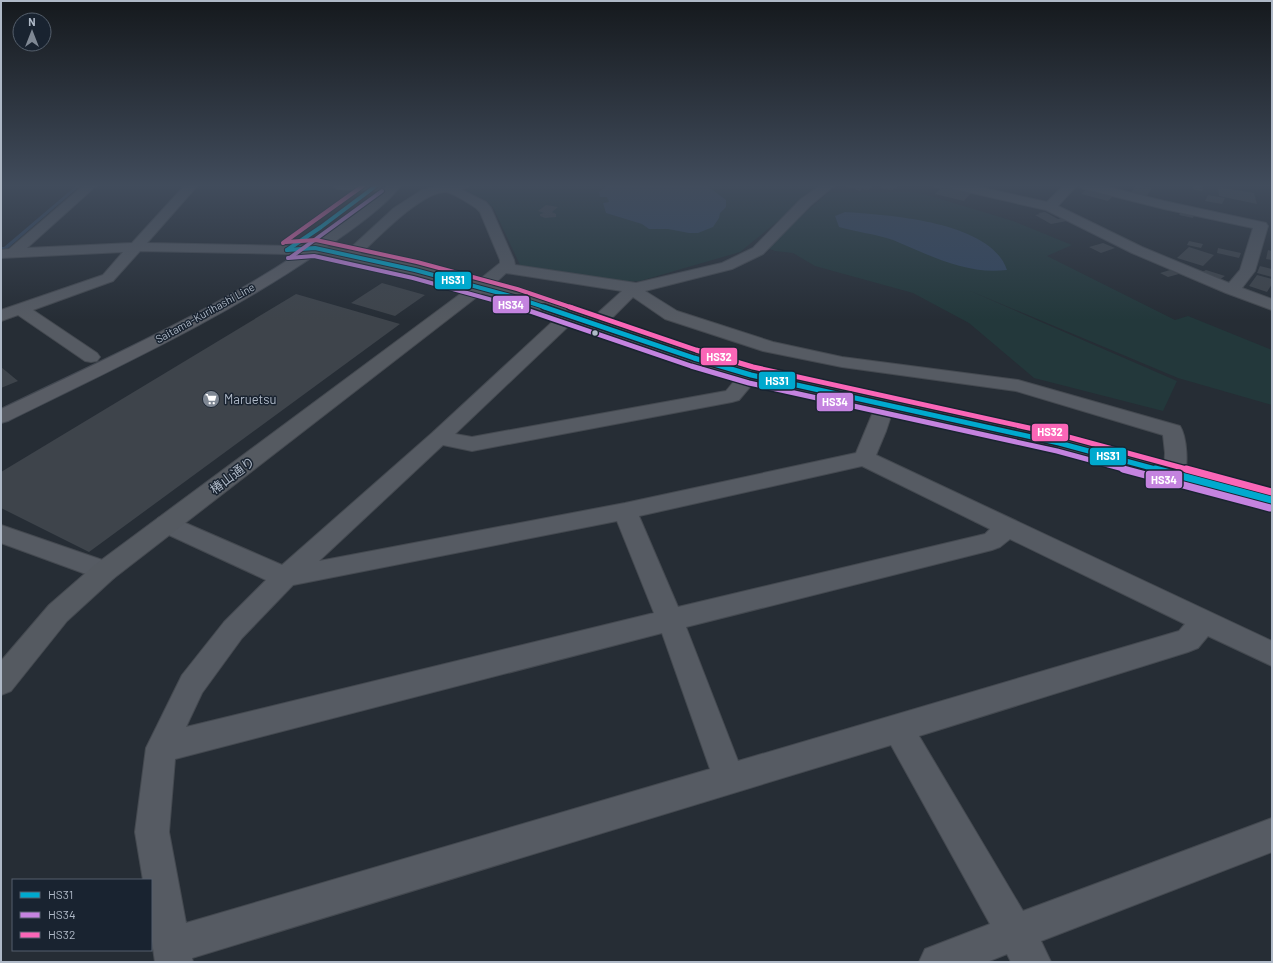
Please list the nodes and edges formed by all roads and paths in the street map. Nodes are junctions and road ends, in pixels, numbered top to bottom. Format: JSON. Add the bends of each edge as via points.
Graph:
{"nodes":[{"id":1,"x":35,"y":230,"type":"edge"},
{"id":2,"x":152,"y":230,"type":"edge"},
{"id":3,"x":317,"y":230,"type":"edge"},
{"id":4,"x":335,"y":230,"type":"edge"},
{"id":5,"x":378,"y":230,"type":"edge"},
{"id":6,"x":494,"y":230,"type":"edge"},
{"id":7,"x":779,"y":230,"type":"edge"},
{"id":8,"x":1096,"y":230,"type":"edge"},
{"id":9,"x":1260,"y":230,"type":"edge"},
{"id":10,"x":137,"y":247,"type":"junction"},
{"id":11,"x":315,"y":248,"type":"junction"},
{"id":12,"x":286,"y":250,"type":"junction"},
{"id":13,"x":6,"y":254,"type":"edge"},
{"id":14,"x":350,"y":256,"type":"junction"},
{"id":15,"x":504,"y":268,"type":"junction"},
{"id":16,"x":480,"y":287,"type":"junction"},
{"id":17,"x":634,"y":290,"type":"junction"},
{"id":18,"x":1232,"y":290,"type":"junction"},
{"id":19,"x":1272,"y":305,"type":"edge"},
{"id":20,"x":20,"y":310,"type":"junction"},
{"id":21,"x":570,"y":314,"type":"junction"},
{"id":22,"x":1,"y":316,"type":"edge"},
{"id":23,"x":596,"y":324,"type":"junction"},
{"id":24,"x":91,"y":357,"type":"junction"},
{"id":25,"x":751,"y":375,"type":"junction"},
{"id":26,"x":1,"y":401,"type":"edge"},
{"id":27,"x":885,"y":404,"type":"junction"},
{"id":28,"x":1,"y":417,"type":"edge"},
{"id":29,"x":439,"y":438,"type":"junction"},
{"id":30,"x":864,"y":458,"type":"junction"},
{"id":31,"x":1175,"y":473,"type":"junction"},
{"id":32,"x":1272,"y":500,"type":"edge"},
{"id":33,"x":625,"y":511,"type":"junction"},
{"id":34,"x":166,"y":524,"type":"junction"},
{"id":35,"x":1008,"y":527,"type":"junction"},
{"id":36,"x":1,"y":534,"type":"edge"},
{"id":37,"x":105,"y":571,"type":"junction"},
{"id":38,"x":285,"y":578,"type":"junction"},
{"id":39,"x":670,"y":620,"type":"junction"},
{"id":40,"x":1204,"y":621,"type":"junction"},
{"id":41,"x":1272,"y":654,"type":"edge"},
{"id":42,"x":1,"y":682,"type":"edge"},
{"id":43,"x":899,"y":730,"type":"junction"},
{"id":44,"x":161,"y":748,"type":"junction"},
{"id":45,"x":729,"y":778,"type":"junction"},
{"id":46,"x":1272,"y":835,"type":"edge"},
{"id":47,"x":1015,"y":933,"type":"junction"},
{"id":48,"x":173,"y":954,"type":"edge"},
{"id":49,"x":938,"y":962,"type":"edge"},
{"id":50,"x":1032,"y":962,"type":"edge"}],
"edges":[{"from":1,"to":13,"type":"street"},
{"from":2,"to":10,"type":"street"},
{"from":3,"to":12,"type":"main road","name":"Saitama-Kurihashi Line"},
{"from":4,"to":11,"type":"main road","name":"Saitama-Kurihashi Line"},
{"from":5,"to":14,"type":"street"},
{"from":6,"to":15,"type":"street","via":[[507,260],[508,264]]},
{"from":7,"to":17,"type":"street","via":[[758,251],[727,266]]},
{"from":8,"to":18,"type":"street"},
{"from":9,"to":18,"type":"street","via":[[1247,271]]},
{"from":10,"to":12,"type":"street"},
{"from":10,"to":13,"type":"street"},
{"from":10,"to":20,"type":"street","via":[[108,278]]},
{"from":11,"to":12,"type":"street"},
{"from":11,"to":14,"type":"street"},
{"from":11,"to":28,"type":"main road","name":"Saitama-Kurihashi Line","via":[[257,285],[169,334]]},
{"from":12,"to":24,"type":"main road","name":"Saitama-Kurihashi Line","via":[[189,306]]},
{"from":14,"to":16,"type":"street"},
{"from":15,"to":16,"type":"street"},
{"from":15,"to":17,"type":"street"},
{"from":16,"to":21,"type":"street"},
{"from":16,"to":34,"type":"street","name":"椿山通り"},
{"from":17,"to":23,"type":"street"},
{"from":17,"to":31,"type":"street","via":[[670,314],[769,347],[842,362],[1018,386],[1172,431],[1176,453]]},
{"from":18,"to":19,"type":"street"},
{"from":20,"to":22,"type":"street"},
{"from":20,"to":24,"type":"street"},
{"from":21,"to":23,"type":"street"},
{"from":21,"to":29,"type":"street"},
{"from":23,"to":25,"type":"street"},
{"from":24,"to":26,"type":"main road","name":"Saitama-Kurihashi Line"},
{"from":25,"to":27,"type":"street"},
{"from":25,"to":29,"type":"street","via":[[732,396],[472,444]]},
{"from":27,"to":30,"type":"street"},
{"from":27,"to":31,"type":"street","via":[[1060,443]]},
{"from":29,"to":38,"type":"street"},
{"from":30,"to":33,"type":"street"},
{"from":30,"to":35,"type":"street"},
{"from":31,"to":32,"type":"street"},
{"from":33,"to":38,"type":"street"},
{"from":33,"to":39,"type":"street"},
{"from":34,"to":37,"type":"street","name":"椿山通り"},
{"from":34,"to":38,"type":"street"},
{"from":35,"to":39,"type":"street","via":[[992,542]]},
{"from":35,"to":40,"type":"street"},
{"from":36,"to":37,"type":"street"},
{"from":37,"to":42,"type":"street","name":"椿山通り","via":[[58,613]]},
{"from":38,"to":44,"type":"street","via":[[233,630],[192,684]]},
{"from":39,"to":44,"type":"street"},
{"from":39,"to":45,"type":"street"},
{"from":40,"to":41,"type":"street"},
{"from":40,"to":43,"type":"street","via":[[1188,640]]},
{"from":43,"to":45,"type":"street"},
{"from":43,"to":47,"type":"street"},
{"from":44,"to":48,"type":"street","via":[[152,832]]},
{"from":45,"to":48,"type":"street"},
{"from":46,"to":47,"type":"street"},
{"from":47,"to":49,"type":"street"},
{"from":47,"to":50,"type":"street"}]}
